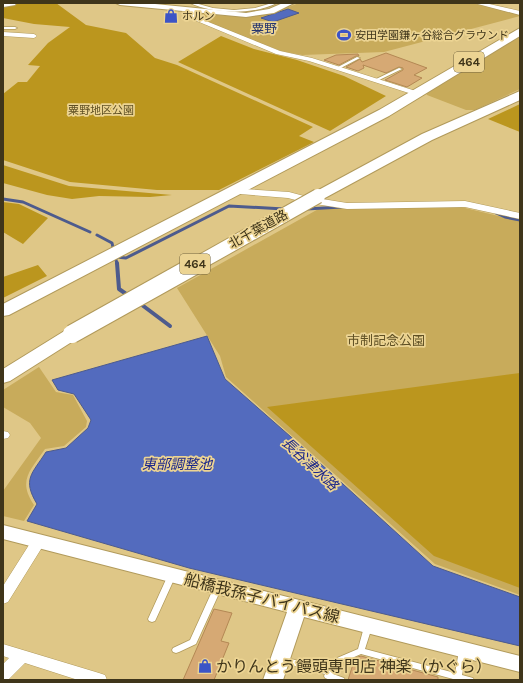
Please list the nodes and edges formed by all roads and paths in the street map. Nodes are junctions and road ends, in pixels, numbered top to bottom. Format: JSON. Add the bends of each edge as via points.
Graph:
{"nodes":[{"id":1,"x":12,"y":3,"type":"edge"},
{"id":2,"x":120,"y":3,"type":"edge"},
{"id":3,"x":275,"y":3,"type":"edge"},
{"id":4,"x":290,"y":3,"type":"edge"},
{"id":5,"x":476,"y":3,"type":"edge"},
{"id":6,"x":3,"y":5,"type":"edge"},
{"id":7,"x":182,"y":6,"type":"edge"},
{"id":8,"x":493,"y":6,"type":"junction"},
{"id":9,"x":194,"y":7,"type":"edge"},
{"id":10,"x":520,"y":7,"type":"edge"},
{"id":11,"x":520,"y":12,"type":"edge"},
{"id":12,"x":3,"y":28,"type":"edge"},
{"id":13,"x":15,"y":28,"type":"dead end"},
{"id":14,"x":520,"y":31,"type":"edge"},
{"id":15,"x":3,"y":34,"type":"edge"},
{"id":16,"x":34,"y":36,"type":"dead end"},
{"id":17,"x":358,"y":58,"type":"dead end"},
{"id":18,"x":338,"y":68,"type":"junction"},
{"id":19,"x":400,"y":68,"type":"dead end"},
{"id":20,"x":376,"y":80,"type":"junction"},
{"id":21,"x":418,"y":93,"type":"junction"},
{"id":22,"x":520,"y":95,"type":"edge"},
{"id":23,"x":243,"y":192,"type":"dead end"},
{"id":24,"x":520,"y":216,"type":"edge"},
{"id":25,"x":3,"y":311,"type":"edge"},
{"id":26,"x":3,"y":377,"type":"edge"},
{"id":27,"x":3,"y":532,"type":"edge"},
{"id":28,"x":39,"y":541,"type":"junction"},
{"id":29,"x":173,"y":575,"type":"junction"},
{"id":30,"x":218,"y":586,"type":"junction"},
{"id":31,"x":3,"y":598,"type":"edge"},
{"id":32,"x":298,"y":607,"type":"junction"},
{"id":33,"x":152,"y":619,"type":"dead end"},
{"id":34,"x":369,"y":625,"type":"junction"},
{"id":35,"x":464,"y":649,"type":"junction"},
{"id":36,"x":3,"y":650,"type":"edge"},
{"id":37,"x":176,"y":650,"type":"dead end"},
{"id":38,"x":361,"y":651,"type":"junction"},
{"id":39,"x":22,"y":656,"type":"junction"},
{"id":40,"x":281,"y":659,"type":"junction"},
{"id":41,"x":520,"y":664,"type":"edge"},
{"id":42,"x":330,"y":672,"type":"junction"},
{"id":43,"x":3,"y":674,"type":"edge"},
{"id":44,"x":458,"y":678,"type":"edge"},
{"id":45,"x":99,"y":680,"type":"edge"},
{"id":46,"x":273,"y":680,"type":"edge"},
{"id":47,"x":341,"y":680,"type":"edge"},
{"id":48,"x":470,"y":680,"type":"edge"}],
"edges":[{"from":1,"to":6,"type":"street"},
{"from":2,"to":7,"type":"street"},
{"from":3,"to":9,"type":"lane","via":[[246,10]]},
{"from":4,"to":9,"type":"street","via":[[271,11],[250,14]]},
{"from":5,"to":8,"type":"street"},
{"from":7,"to":9,"type":"street"},
{"from":8,"to":10,"type":"street"},
{"from":8,"to":11,"type":"street"},
{"from":9,"to":18,"type":"street","via":[[194,18],[272,51]]},
{"from":12,"to":13,"type":"lane"},
{"from":14,"to":21,"type":"highway","number":"464"},
{"from":15,"to":16,"type":"street"},
{"from":17,"to":18,"type":"lane"},
{"from":18,"to":20,"type":"street"},
{"from":19,"to":20,"type":"lane"},
{"from":20,"to":21,"type":"street"},
{"from":21,"to":25,"type":"highway","number":"464"},
{"from":22,"to":26,"type":"highway","name":"北千葉道路","number":"464","bridge":true,"via":[[427,137],[318,196],[72,334]]},
{"from":23,"to":24,"type":"street","via":[[289,195],[347,206],[465,204]]},
{"from":27,"to":28,"type":"street","name":"船橋我孫子バイパス線"},
{"from":28,"to":29,"type":"street","name":"船橋我孫子バイパス線"},
{"from":28,"to":31,"type":"street"},
{"from":29,"to":30,"type":"street","name":"船橋我孫子バイパス線"},
{"from":29,"to":33,"type":"lane"},
{"from":30,"to":32,"type":"street","name":"船橋我孫子バイパス線"},
{"from":30,"to":37,"type":"lane","via":[[193,642]]},
{"from":32,"to":34,"type":"street","name":"船橋我孫子バイパス線"},
{"from":32,"to":40,"type":"street"},
{"from":34,"to":35,"type":"street","name":"船橋我孫子バイパス線"},
{"from":34,"to":38,"type":"lane"},
{"from":35,"to":41,"type":"street","name":"船橋我孫子バイパス線"},
{"from":35,"to":44,"type":"lane"},
{"from":36,"to":39,"type":"street"},
{"from":38,"to":42,"type":"lane","via":[[333,663]]},
{"from":38,"to":44,"type":"lane"},
{"from":39,"to":43,"type":"street"},
{"from":39,"to":45,"type":"street"},
{"from":40,"to":42,"type":"lane"},
{"from":40,"to":46,"type":"street"},
{"from":42,"to":47,"type":"lane","via":[[328,676]]},
{"from":44,"to":48,"type":"lane"}]}
